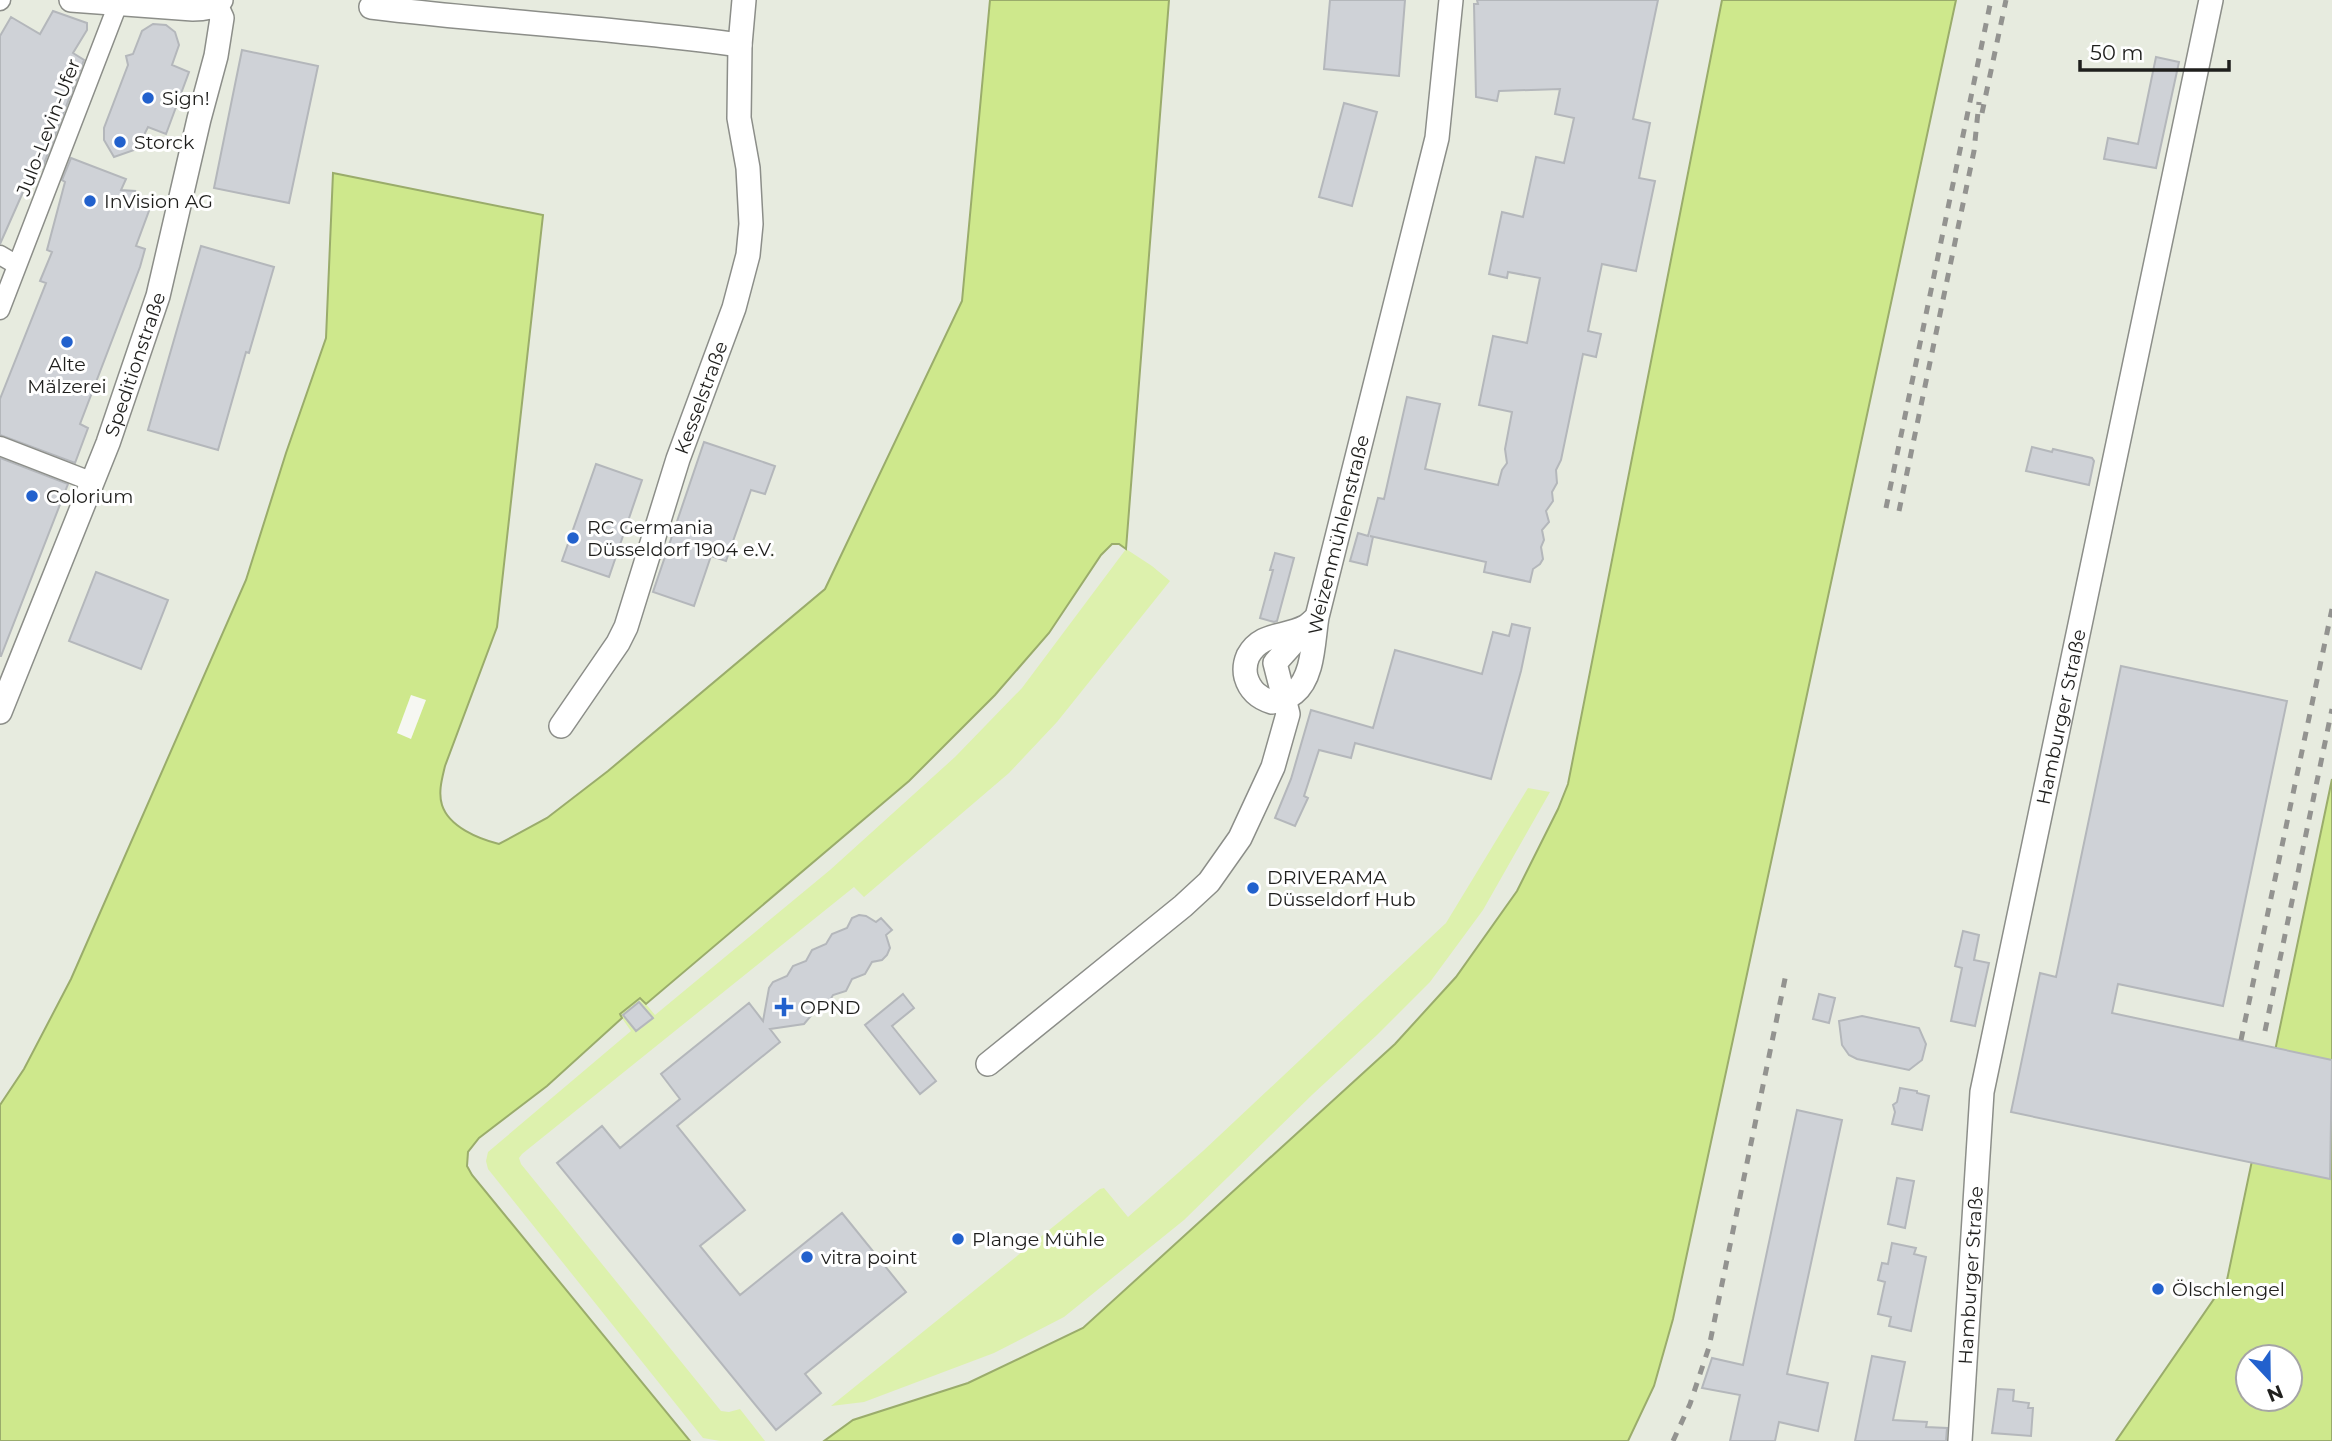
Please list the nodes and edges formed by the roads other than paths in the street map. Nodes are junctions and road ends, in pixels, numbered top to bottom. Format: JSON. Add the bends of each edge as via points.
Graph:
{"nodes":[{"id":1,"x":71,"y":0,"type":"edge"},
{"id":2,"x":744,"y":0,"type":"edge"},
{"id":3,"x":1451,"y":0,"type":"edge"},
{"id":4,"x":2211,"y":0,"type":"edge"},
{"id":5,"x":219,"y":2,"type":"edge"},
{"id":6,"x":118,"y":4,"type":"junction"},
{"id":7,"x":371,"y":7,"type":"dead end"},
{"id":8,"x":740,"y":45,"type":"junction"},
{"id":9,"x":0,"y":255,"type":"edge"},
{"id":10,"x":17,"y":265,"type":"junction"},
{"id":11,"x":0,"y":310,"type":"edge"},
{"id":12,"x":0,"y":446,"type":"edge"},
{"id":13,"x":93,"y":482,"type":"junction"},
{"id":14,"x":1317,"y":617,"type":"junction"},
{"id":15,"x":1284,"y":698,"type":"junction"},
{"id":16,"x":0,"y":712,"type":"edge"},
{"id":17,"x":561,"y":726,"type":"dead end"},
{"id":18,"x":988,"y":1064,"type":"dead end"},
{"id":19,"x":1960,"y":1441,"type":"edge"}],
"edges":[{"from":1,"to":6,"type":"street"},
{"from":2,"to":8,"type":"street","name":"Kesselstraße"},
{"from":3,"to":14,"type":"street","name":"Weizenmühlenstraße","via":[[1437,138]]},
{"from":4,"to":19,"type":"street","name":"Hamburger Straße","via":[[1982,1092]]},
{"from":5,"to":6,"type":"street","via":[[205,9]]},
{"from":5,"to":13,"type":"street","name":"Speditionstraße","via":[[222,18],[216,56],[158,296]]},
{"from":6,"to":10,"type":"street","name":"Julo-Levin-Ufer"},
{"from":7,"to":8,"type":"street"},
{"from":8,"to":17,"type":"street","name":"Kesselstraße","via":[[739,118],[751,224],[748,255],[626,627]]},
{"from":9,"to":10,"type":"street"},
{"from":10,"to":11,"type":"street","name":"Julo-Levin-Ufer"},
{"from":12,"to":13,"type":"street"},
{"from":13,"to":16,"type":"street","name":"Speditionstraße"},
{"from":14,"to":15,"type":"street","via":[[1309,666],[1293,694]]},
{"from":14,"to":15,"type":"street","name":"Weizenmühlenstraße","via":[[1275,663]]},
{"from":14,"to":15,"type":"street","via":[[1306,626],[1261,640],[1246,661],[1247,680],[1257,695],[1272,702]]},
{"from":15,"to":18,"type":"street","name":"Weizenmühlenstraße","via":[[1288,714],[1273,767],[1240,838],[1209,882]]}]}
